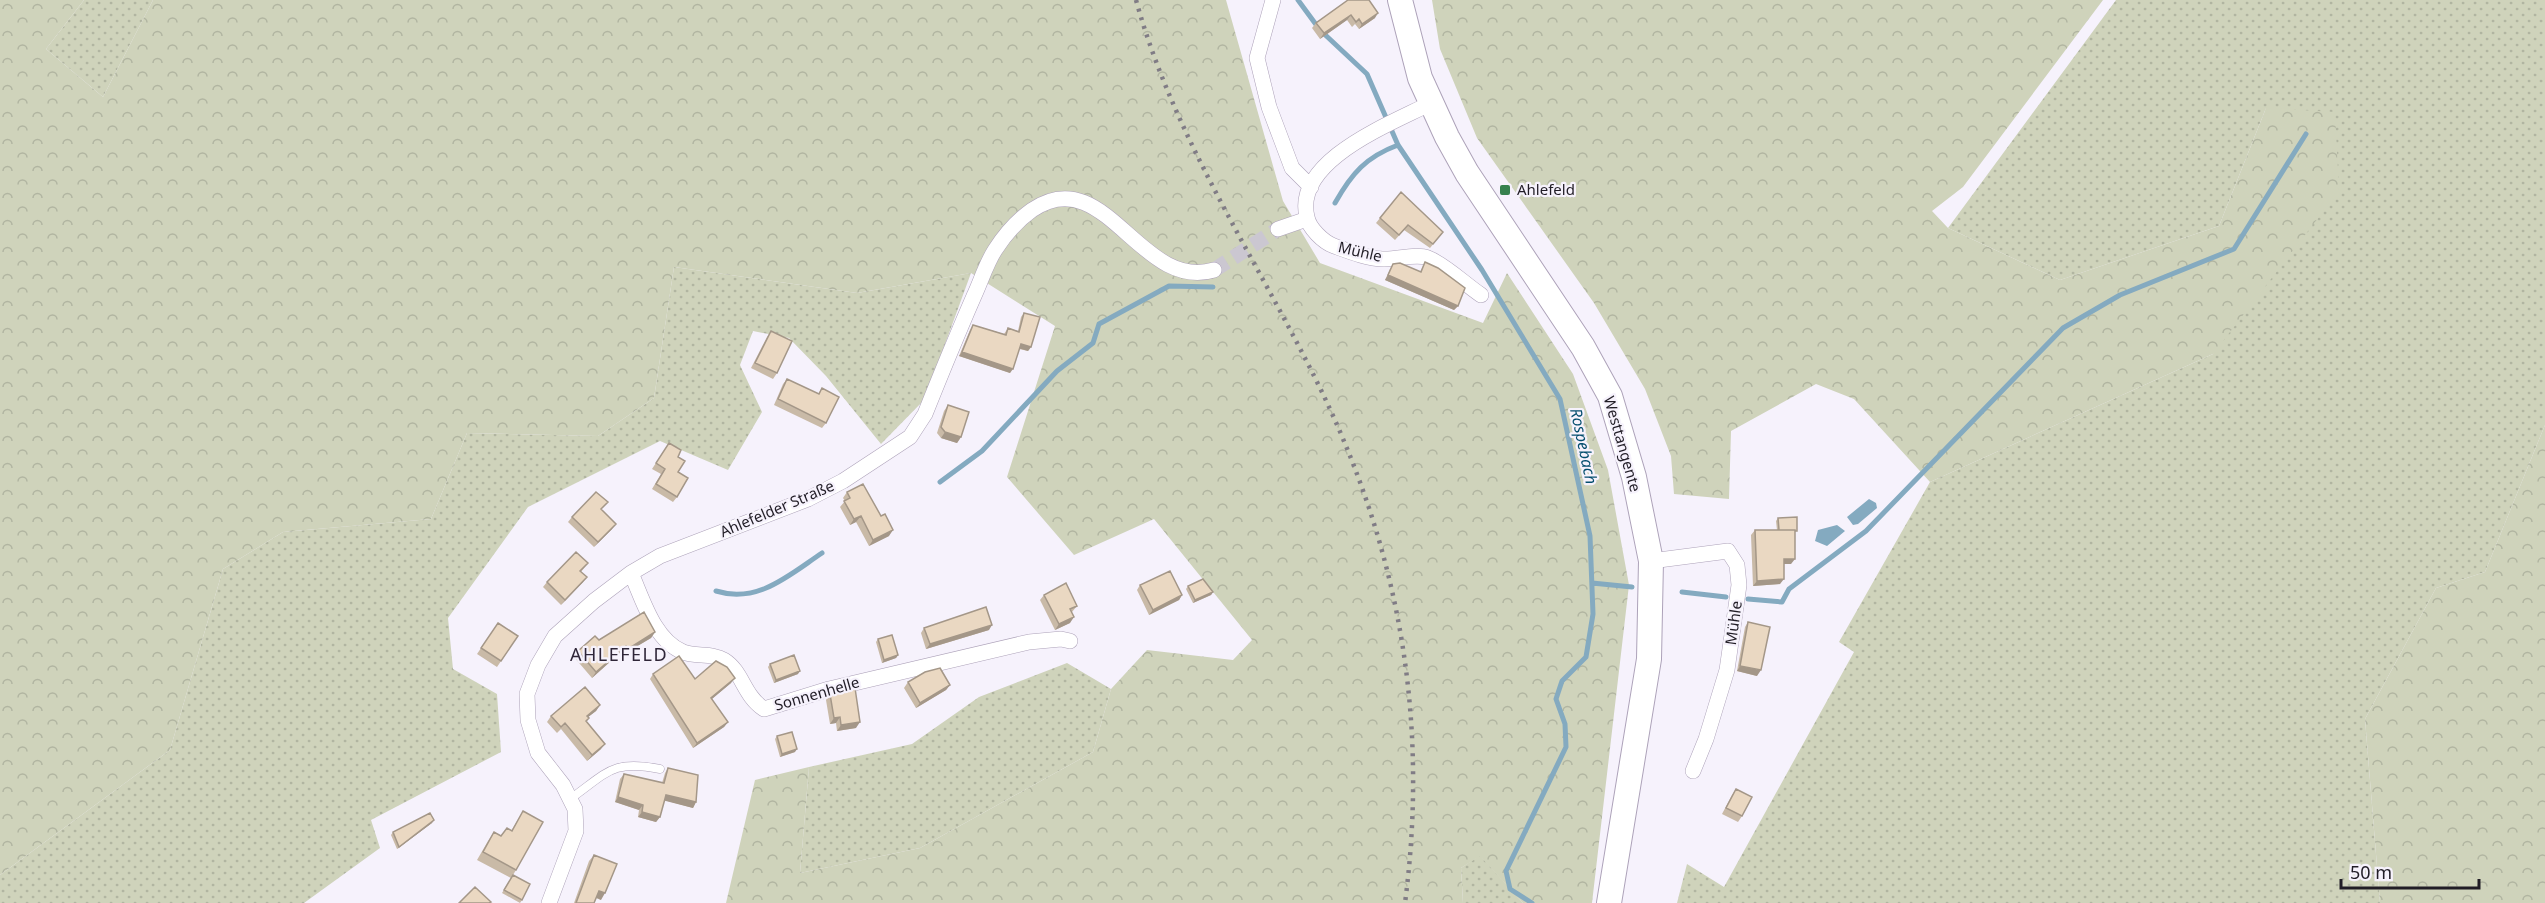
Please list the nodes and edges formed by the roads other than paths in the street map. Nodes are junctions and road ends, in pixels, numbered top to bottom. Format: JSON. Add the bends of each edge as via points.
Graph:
{"nodes":[{"id":1,"x":1273,"y":0,"type":"edge"},
{"id":2,"x":1400,"y":0,"type":"edge"},
{"id":3,"x":1431,"y":103,"type":"junction"},
{"id":4,"x":1311,"y":187,"type":"junction"},
{"id":5,"x":1307,"y":219,"type":"junction"},
{"id":6,"x":1278,"y":229,"type":"tunnel mouth"},
{"id":7,"x":1214,"y":270,"type":"tunnel mouth"},
{"id":8,"x":1481,"y":295,"type":"dead end"},
{"id":9,"x":1651,"y":561,"type":"junction"},
{"id":10,"x":631,"y":573,"type":"junction"},
{"id":11,"x":1070,"y":641,"type":"dead end"},
{"id":12,"x":660,"y":769,"type":"dead end"},
{"id":13,"x":1693,"y":771,"type":"dead end"},
{"id":14,"x":570,"y":799,"type":"junction"},
{"id":15,"x":549,"y":903,"type":"edge"},
{"id":16,"x":1610,"y":903,"type":"edge"}],
"edges":[{"from":1,"to":4,"type":"street","via":[[1257,58],[1269,107],[1292,168]]},
{"from":2,"to":3,"type":"main road","name":"Westtangente","via":[[1412,51]]},
{"from":3,"to":4,"type":"street","via":[[1366,135],[1329,161]]},
{"from":3,"to":9,"type":"main road","name":"Westtangente","via":[[1467,173],[1571,329],[1610,396],[1634,477]]},
{"from":4,"to":5,"type":"street","via":[[1305,208]]},
{"from":5,"to":6,"type":"street"},
{"from":5,"to":8,"type":"street","name":"Mühle","via":[[1331,246],[1380,259],[1427,257]]},
{"from":7,"to":10,"type":"street","name":"Ahlefelder Straße","via":[[1200,274],[1166,267],[1098,209],[1069,197],[1044,202],[1023,216],[995,250],[925,414],[910,437],[808,499],[660,556]]},
{"from":9,"to":13,"type":"street","name":"Mühle","via":[[1728,551],[1737,565],[1739,585],[1727,670],[1707,739]]},
{"from":9,"to":16,"type":"main road","name":"Westtangente","via":[[1649,659]]},
{"from":10,"to":11,"type":"street","name":"Sonnenhelle","via":[[665,642],[684,653],[722,659],[736,672],[752,701],[764,709],[829,689],[1029,642]]},
{"from":10,"to":14,"type":"street","name":"Ahlefelder Straße","via":[[555,636],[527,694],[528,720],[538,753]]},
{"from":12,"to":14,"type":"lane","via":[[635,764],[619,766]]},
{"from":14,"to":15,"type":"street","name":"Ahlefelder Straße","via":[[575,809],[576,831]]}]}
